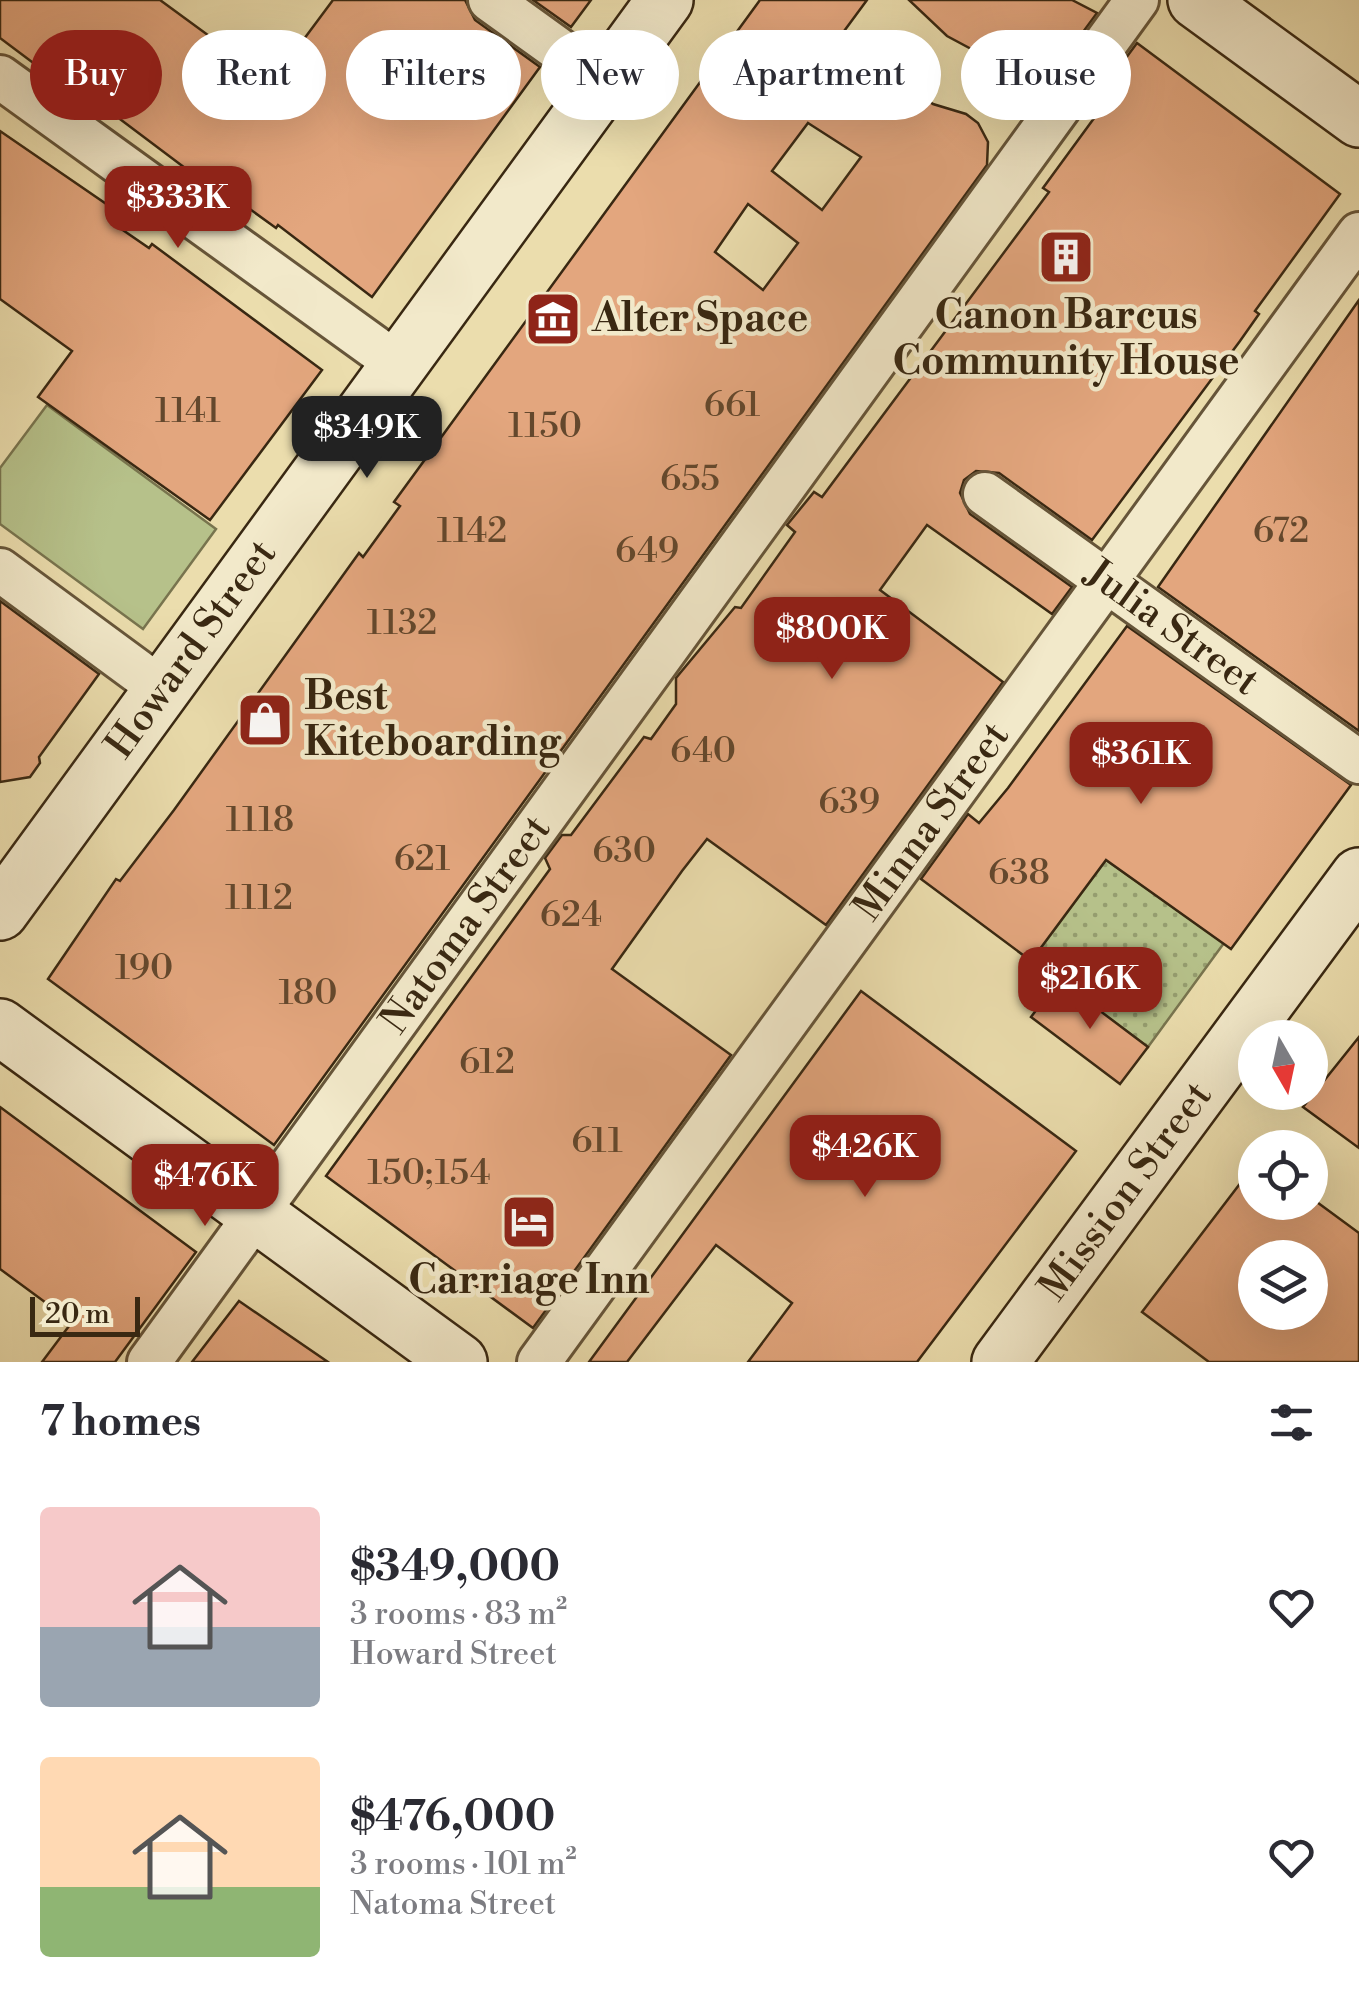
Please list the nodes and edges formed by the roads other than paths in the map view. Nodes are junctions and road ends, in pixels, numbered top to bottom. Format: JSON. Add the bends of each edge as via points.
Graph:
{"nodes":[{"id":1,"x":490,"y":0,"type":"edge"},
{"id":2,"x":666,"y":0,"type":"edge"},
{"id":3,"x":1137,"y":0,"type":"edge"},
{"id":4,"x":1196,"y":0,"type":"edge"},
{"id":5,"x":644,"y":30,"type":"edge"},
{"id":6,"x":541,"y":37,"type":"edge"},
{"id":7,"x":0,"y":77,"type":"edge"},
{"id":8,"x":1359,"y":119,"type":"edge"},
{"id":9,"x":578,"y":120,"type":"edge"},
{"id":10,"x":1359,"y":234,"type":"edge"},
{"id":11,"x":399,"y":366,"type":"junction"},
{"id":12,"x":985,"y":494,"type":"dead end"},
{"id":13,"x":0,"y":570,"type":"edge"},
{"id":14,"x":1107,"y":581,"type":"junction"},
{"id":15,"x":163,"y":690,"type":"junction"},
{"id":16,"x":1359,"y":762,"type":"edge"},
{"id":17,"x":1359,"y":876,"type":"edge"},
{"id":18,"x":0,"y":912,"type":"edge"},
{"id":19,"x":0,"y":1027,"type":"edge"},
{"id":20,"x":257,"y":1214,"type":"junction"},
{"id":21,"x":148,"y":1362,"type":"edge"},
{"id":22,"x":459,"y":1362,"type":"edge"},
{"id":23,"x":539,"y":1362,"type":"edge"},
{"id":24,"x":1000,"y":1362,"type":"edge"}],
"edges":[{"from":1,"to":6,"type":"street"},
{"from":2,"to":5,"type":"main road","name":"Howard Street"},
{"from":3,"to":20,"type":"street","name":"Natoma Street"},
{"from":4,"to":8,"type":"main road"},
{"from":7,"to":11,"type":"street"},
{"from":9,"to":11,"type":"main road","name":"Howard Street"},
{"from":10,"to":14,"type":"street","name":"Minna Street"},
{"from":11,"to":15,"type":"main road","name":"Howard Street"},
{"from":12,"to":14,"type":"street","name":"Julia Street"},
{"from":13,"to":15,"type":"street"},
{"from":14,"to":16,"type":"street","name":"Julia Street"},
{"from":14,"to":23,"type":"street","name":"Minna Street"},
{"from":15,"to":18,"type":"main road","name":"Howard Street"},
{"from":17,"to":24,"type":"main road","name":"Mission Street"},
{"from":19,"to":20,"type":"main road"},
{"from":20,"to":21,"type":"street","name":"Natoma Street"},
{"from":20,"to":22,"type":"main road"}]}
